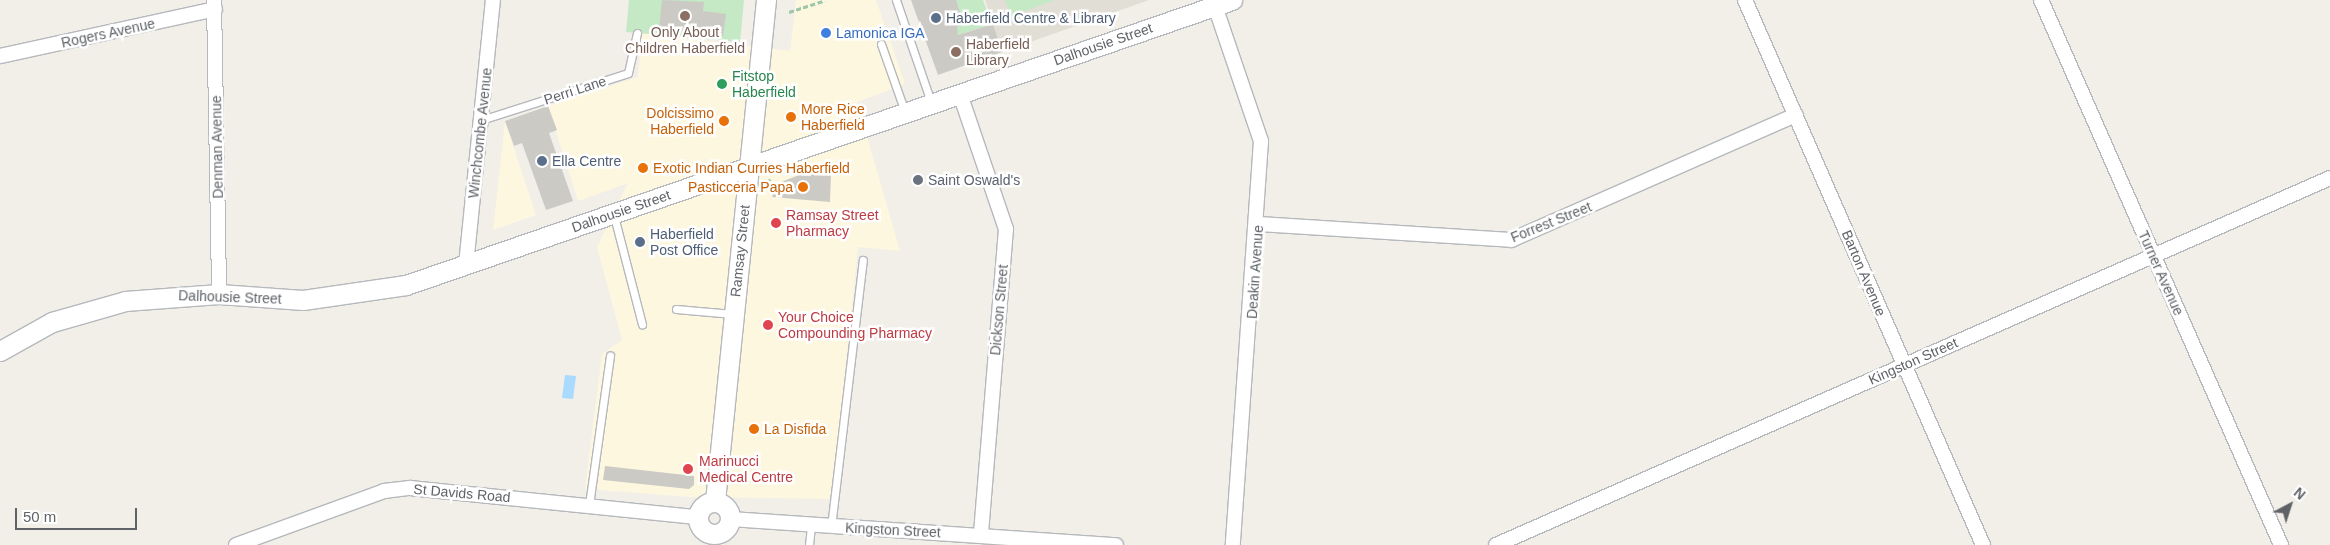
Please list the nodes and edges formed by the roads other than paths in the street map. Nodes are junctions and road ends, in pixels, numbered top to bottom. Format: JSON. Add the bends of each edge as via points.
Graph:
{"nodes":[{"id":1,"x":493,"y":0,"type":"edge"},
{"id":2,"x":766,"y":0,"type":"edge"},
{"id":3,"x":896,"y":0,"type":"edge"},
{"id":4,"x":1745,"y":0,"type":"edge"},
{"id":5,"x":2041,"y":0,"type":"edge"},
{"id":6,"x":1223,"y":3,"type":"edge"},
{"id":7,"x":215,"y":5,"type":"edge"},
{"id":8,"x":637,"y":33,"type":"dead end"},
{"id":9,"x":881,"y":44,"type":"dead end"},
{"id":10,"x":0,"y":56,"type":"edge"},
{"id":11,"x":960,"y":94,"type":"junction"},
{"id":12,"x":931,"y":103,"type":"junction"},
{"id":13,"x":905,"y":112,"type":"junction"},
{"id":14,"x":1796,"y":115,"type":"junction"},
{"id":15,"x":481,"y":120,"type":"junction"},
{"id":16,"x":748,"y":168,"type":"junction"},
{"id":17,"x":2330,"y":178,"type":"edge"},
{"id":18,"x":613,"y":214,"type":"junction"},
{"id":19,"x":1258,"y":224,"type":"junction"},
{"id":20,"x":2153,"y":256,"type":"junction"},
{"id":21,"x":863,"y":260,"type":"dead end"},
{"id":22,"x":466,"y":265,"type":"junction"},
{"id":23,"x":219,"y":294,"type":"junction"},
{"id":24,"x":676,"y":309,"type":"dead end"},
{"id":25,"x":734,"y":314,"type":"junction"},
{"id":26,"x":642,"y":324,"type":"dead end"},
{"id":27,"x":0,"y":351,"type":"edge"},
{"id":28,"x":610,"y":356,"type":"dead end"},
{"id":29,"x":1904,"y":364,"type":"junction"},
{"id":30,"x":715,"y":501,"type":"junction"},
{"id":31,"x":589,"y":505,"type":"junction"},
{"id":32,"x":697,"y":517,"type":"junction"},
{"id":33,"x":730,"y":519,"type":"junction"},
{"id":34,"x":811,"y":525,"type":"junction"},
{"id":35,"x":831,"y":527,"type":"junction"},
{"id":36,"x":981,"y":534,"type":"junction"},
{"id":37,"x":711,"y":540,"type":"edge"},
{"id":38,"x":236,"y":545,"type":"edge"},
{"id":39,"x":809,"y":545,"type":"edge"},
{"id":40,"x":1116,"y":545,"type":"edge"},
{"id":41,"x":1233,"y":545,"type":"edge"},
{"id":42,"x":1496,"y":545,"type":"edge"},
{"id":43,"x":1983,"y":545,"type":"edge"},
{"id":44,"x":2281,"y":545,"type":"edge"}],
"edges":[{"from":1,"to":15,"type":"street","name":"Winchcombe Avenue"},
{"from":2,"to":16,"type":"street","name":"Ramsay Street"},
{"from":3,"to":12,"type":"lane"},
{"from":4,"to":14,"type":"street","name":"Barton Avenue"},
{"from":5,"to":20,"type":"street","name":"Turner Avenue"},
{"from":6,"to":11,"type":"street","name":"Dalhousie Street"},
{"from":6,"to":19,"type":"street","name":"Deakin Avenue","via":[[1261,141]]},
{"from":7,"to":10,"type":"street","name":"Rogers Avenue"},
{"from":7,"to":23,"type":"street","name":"Denman Avenue"},
{"from":8,"to":15,"type":"lane","name":"Perri Lane","via":[[628,73]]},
{"from":9,"to":13,"type":"lane"},
{"from":11,"to":12,"type":"street","name":"Dalhousie Street"},
{"from":11,"to":36,"type":"street","name":"Dickson Street","via":[[1006,229]]},
{"from":12,"to":13,"type":"street","name":"Dalhousie Street"},
{"from":13,"to":16,"type":"street","name":"Dalhousie Street"},
{"from":14,"to":19,"type":"street","name":"Forrest Street","via":[[1511,240]]},
{"from":14,"to":29,"type":"street","name":"Barton Avenue"},
{"from":15,"to":22,"type":"street","name":"Winchcombe Avenue"},
{"from":16,"to":18,"type":"street","name":"Dalhousie Street"},
{"from":16,"to":25,"type":"street","name":"Ramsay Street"},
{"from":17,"to":20,"type":"street","name":"Kingston Street"},
{"from":18,"to":22,"type":"street","name":"Dalhousie Street"},
{"from":18,"to":26,"type":"lane"},
{"from":19,"to":41,"type":"street","name":"Deakin Avenue"},
{"from":20,"to":29,"type":"street","name":"Kingston Street"},
{"from":20,"to":44,"type":"street","name":"Turner Avenue"},
{"from":21,"to":35,"type":"lane"},
{"from":22,"to":23,"type":"street","name":"Dalhousie Street","via":[[406,285],[332,298],[274,299]]},
{"from":23,"to":27,"type":"street","name":"Dalhousie Street","via":[[171,295],[87,310],[52,322]]},
{"from":24,"to":25,"type":"lane"},
{"from":25,"to":30,"type":"street","name":"Ramsay Street"},
{"from":28,"to":31,"type":"lane"},
{"from":29,"to":42,"type":"street","name":"Kingston Street"},
{"from":29,"to":43,"type":"street","name":"Barton Avenue"},
{"from":30,"to":32,"type":"street","via":[[705,504]]},
{"from":30,"to":33,"type":"street","via":[[726,507]]},
{"from":31,"to":32,"type":"street","name":"St Davids Road"},
{"from":31,"to":38,"type":"street","name":"St Davids Road","via":[[410,488],[384,491]]},
{"from":32,"to":37,"type":"street"},
{"from":33,"to":34,"type":"street","name":"Kingston Street"},
{"from":33,"to":37,"type":"street","via":[[724,530]]},
{"from":34,"to":35,"type":"street","name":"Kingston Street"},
{"from":34,"to":39,"type":"lane"},
{"from":35,"to":36,"type":"street","name":"Kingston Street"},
{"from":36,"to":40,"type":"street","name":"Kingston Street"}]}
